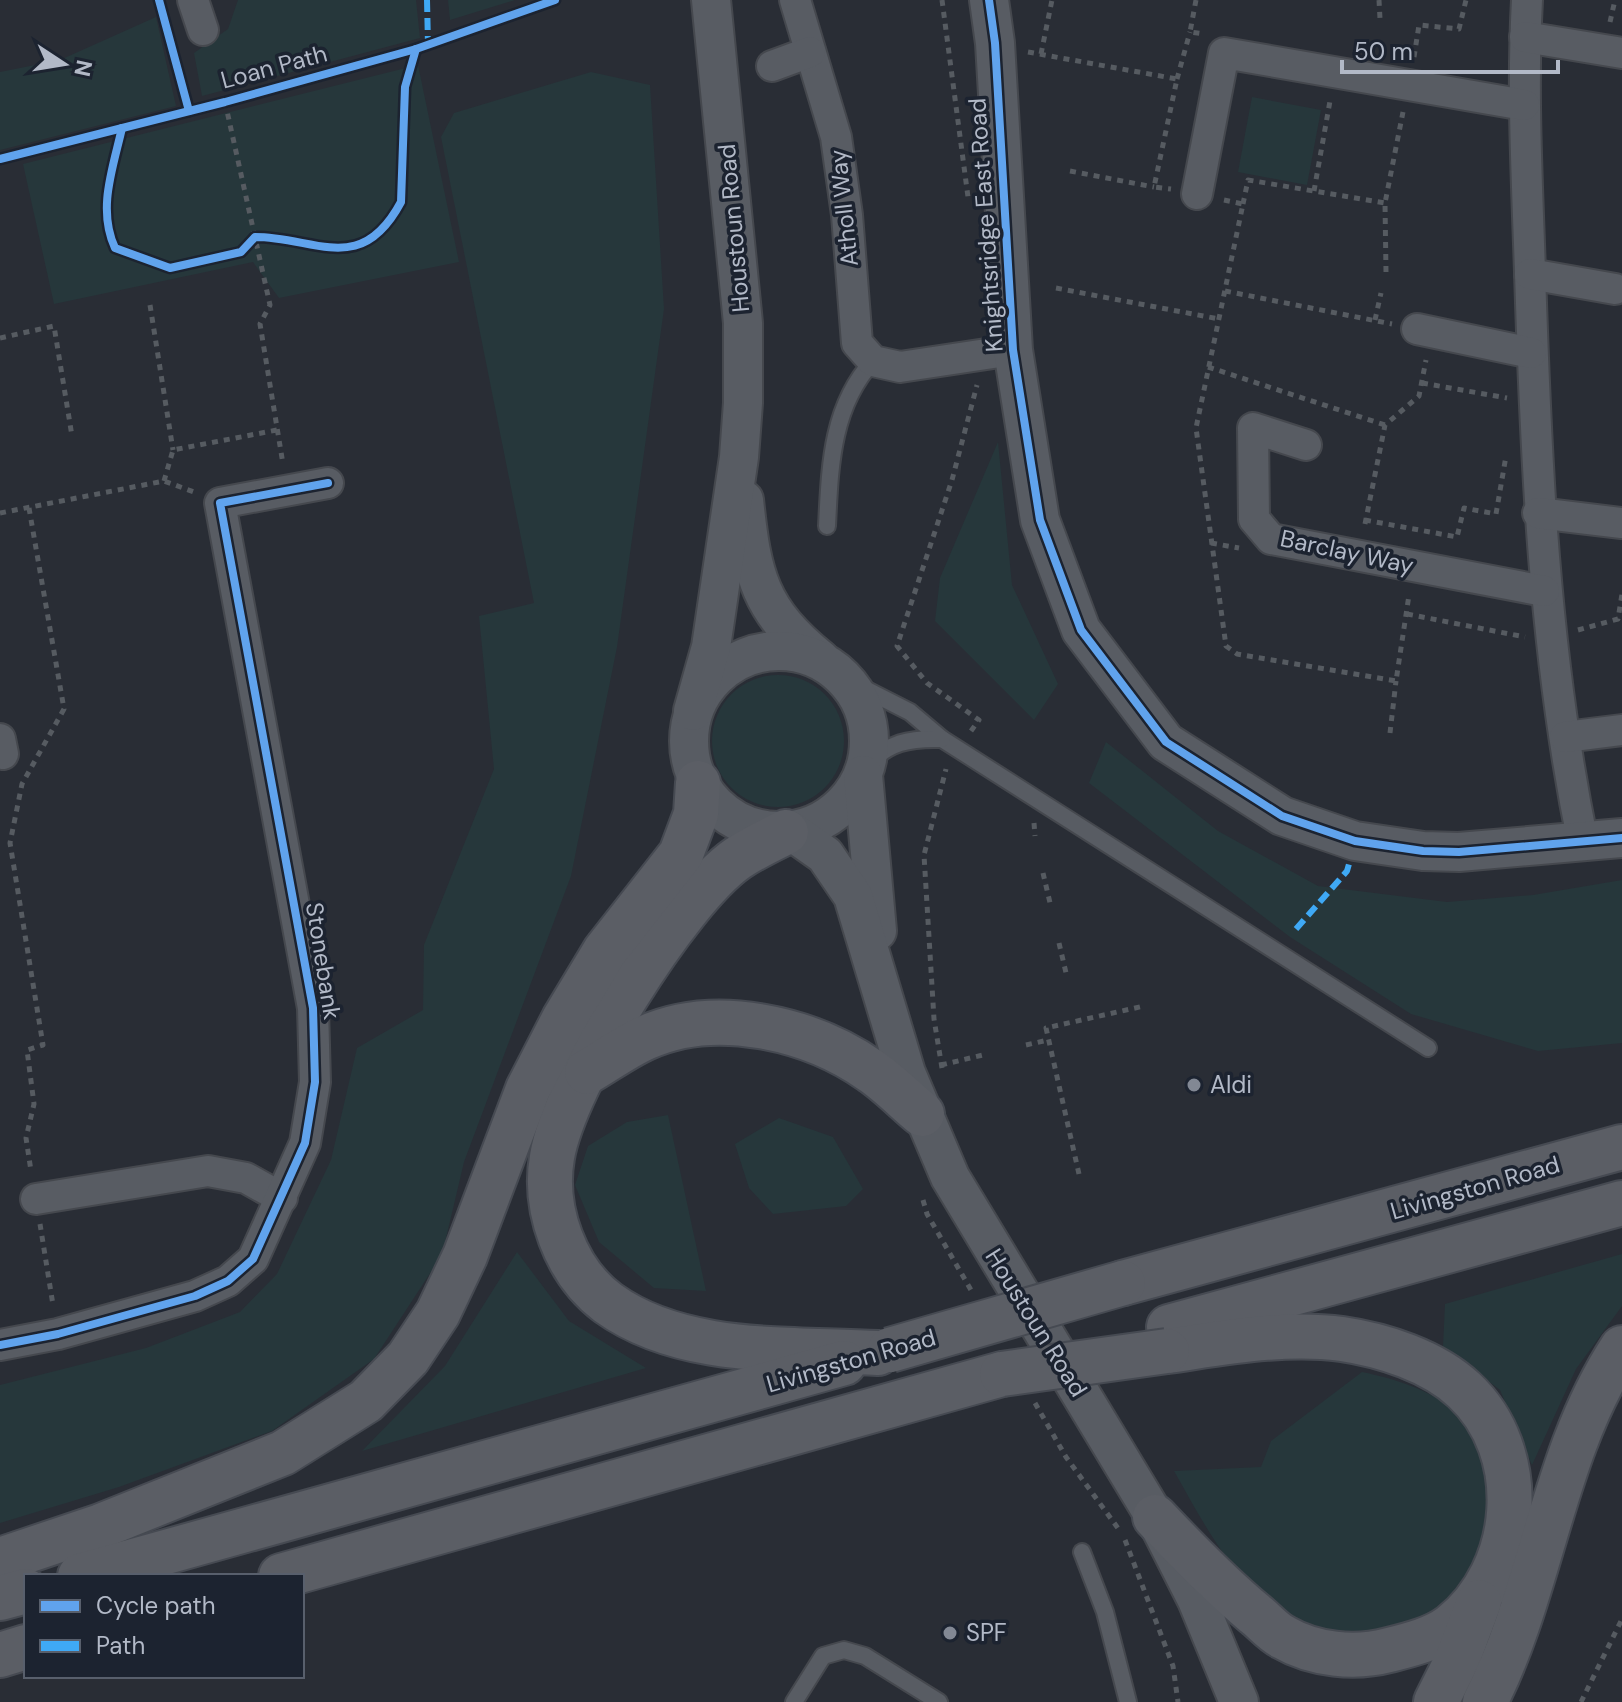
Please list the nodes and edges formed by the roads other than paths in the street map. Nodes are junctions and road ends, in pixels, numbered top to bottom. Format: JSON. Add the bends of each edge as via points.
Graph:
{"nodes":[{"id":1,"x":711,"y":0,"type":"edge"},
{"id":2,"x":795,"y":0,"type":"edge"},
{"id":3,"x":989,"y":0,"type":"edge"},
{"id":4,"x":1527,"y":0,"type":"edge"},
{"id":5,"x":1525,"y":37,"type":"junction"},
{"id":6,"x":810,"y":52,"type":"junction"},
{"id":7,"x":1622,"y":53,"type":"edge"},
{"id":8,"x":772,"y":66,"type":"dead end"},
{"id":9,"x":1524,"y":105,"type":"junction"},
{"id":10,"x":1197,"y":194,"type":"road end"},
{"id":11,"x":1530,"y":274,"type":"junction"},
{"id":12,"x":1615,"y":289,"type":"dead end"},
{"id":13,"x":1424,"y":330,"type":"road end"},
{"id":14,"x":1013,"y":350,"type":"junction"},
{"id":15,"x":1531,"y":353,"type":"junction"},
{"id":16,"x":873,"y":361,"type":"junction"},
{"id":17,"x":1306,"y":445,"type":"dead end"},
{"id":18,"x":739,"y":457,"type":"junction"},
{"id":19,"x":328,"y":483,"type":"dead end"},
{"id":20,"x":1538,"y":513,"type":"junction"},
{"id":21,"x":1622,"y":523,"type":"edge"},
{"id":22,"x":827,"y":526,"type":"dead end"},
{"id":23,"x":1544,"y":591,"type":"junction"},
{"id":24,"x":835,"y":671,"type":"junction"},
{"id":25,"x":693,"y":711,"type":"junction"},
{"id":26,"x":1622,"y":730,"type":"edge"},
{"id":27,"x":1565,"y":737,"type":"junction"},
{"id":28,"x":942,"y":739,"type":"junction"},
{"id":29,"x":864,"y":771,"type":"junction"},
{"id":30,"x":698,"y":783,"type":"junction"},
{"id":31,"x":788,"y":832,"type":"junction"},
{"id":32,"x":1622,"y":838,"type":"edge"},
{"id":33,"x":1583,"y":843,"type":"junction"},
{"id":34,"x":879,"y":978,"type":"junction"},
{"id":35,"x":1428,"y":1048,"type":"dead end"},
{"id":36,"x":587,"y":1072,"type":"junction"},
{"id":37,"x":922,"y":1114,"type":"junction"},
{"id":38,"x":1622,"y":1147,"type":"edge"},
{"id":39,"x":282,"y":1198,"type":"junction"},
{"id":40,"x":36,"y":1199,"type":"road end"},
{"id":41,"x":1622,"y":1203,"type":"edge"},
{"id":42,"x":1160,"y":1341,"type":"junction"},
{"id":43,"x":0,"y":1345,"type":"edge"},
{"id":44,"x":1622,"y":1348,"type":"edge"},
{"id":45,"x":884,"y":1352,"type":"junction"},
{"id":46,"x":1155,"y":1517,"type":"junction"},
{"id":47,"x":1082,"y":1552,"type":"dead end"},
{"id":48,"x":0,"y":1560,"type":"edge"},
{"id":49,"x":87,"y":1574,"type":"edge"},
{"id":50,"x":288,"y":1574,"type":"edge"},
{"id":51,"x":1483,"y":1589,"type":"junction"},
{"id":52,"x":24,"y":1592,"type":"edge"},
{"id":53,"x":0,"y":1598,"type":"edge"},
{"id":54,"x":24,"y":1648,"type":"edge"},
{"id":55,"x":0,"y":1655,"type":"edge"},
{"id":56,"x":1220,"y":1657,"type":"junction"},
{"id":57,"x":794,"y":1702,"type":"edge"},
{"id":58,"x":939,"y":1702,"type":"edge"},
{"id":59,"x":1128,"y":1702,"type":"edge"},
{"id":60,"x":1225,"y":1702,"type":"edge"},
{"id":61,"x":1239,"y":1702,"type":"edge"},
{"id":62,"x":1436,"y":1702,"type":"edge"},
{"id":63,"x":1485,"y":1702,"type":"edge"}],
"edges":[{"from":1,"to":18,"type":"street","name":"Houstoun Road","via":[[743,323]]},
{"from":2,"to":6,"type":"street","name":"Atholl Way"},
{"from":3,"to":14,"type":"street","name":"Knightsridge East Road"},
{"from":4,"to":5,"type":"street"},
{"from":5,"to":7,"type":"street"},
{"from":5,"to":9,"type":"street"},
{"from":6,"to":8,"type":"street"},
{"from":6,"to":16,"type":"street","name":"Atholl Way","via":[[836,137],[857,343]]},
{"from":9,"to":10,"type":"street","via":[[1224,53]]},
{"from":9,"to":11,"type":"street"},
{"from":11,"to":12,"type":"street"},
{"from":11,"to":15,"type":"street"},
{"from":13,"to":15,"type":"street"},
{"from":14,"to":16,"type":"street","via":[[900,367]]},
{"from":14,"to":33,"type":"street","name":"Knightsridge East Road","via":[[1040,520],[1081,630],[1166,742],[1282,816],[1355,841],[1459,852]]},
{"from":15,"to":20,"type":"street"},
{"from":16,"to":22,"type":"lane","via":[[855,380],[832,443]]},
{"from":17,"to":23,"type":"street","name":"Barclay Way","via":[[1253,428],[1254,519],[1271,539]]},
{"from":18,"to":24,"type":"street","name":"Houstoun Road","via":[[749,552],[762,596],[792,637]]},
{"from":18,"to":25,"type":"street","name":"Houstoun Road","via":[[711,647]]},
{"from":19,"to":39,"type":"street","name":"Stonebank","via":[[220,503],[313,1008],[315,1082],[308,1128]]},
{"from":20,"to":21,"type":"street"},
{"from":20,"to":23,"type":"street"},
{"from":23,"to":27,"type":"street"},
{"from":24,"to":25,"type":"street","via":[[800,653],[774,650],[747,656],[724,668]]},
{"from":24,"to":28,"type":"lane","via":[[910,712]]},
{"from":24,"to":29,"type":"street","via":[[862,705],[869,736]]},
{"from":25,"to":30,"type":"street","via":[[689,748]]},
{"from":26,"to":27,"type":"street"},
{"from":27,"to":33,"type":"street"},
{"from":28,"to":29,"type":"lane","via":[[898,743],[879,752]]},
{"from":28,"to":35,"type":"lane"},
{"from":29,"to":31,"type":"street","via":[[835,813]]},
{"from":29,"to":34,"type":"street","name":"Houstoun Road"},
{"from":30,"to":31,"type":"street","via":[[735,821]]},
{"from":30,"to":48,"type":"main road","via":[[696,814],[681,854],[605,951],[564,1019],[528,1089],[465,1256],[438,1313],[408,1358],[366,1401],[283,1453]]},
{"from":31,"to":34,"type":"street","name":"Houstoun Road","via":[[825,855],[853,896]]},
{"from":31,"to":36,"type":"main road","via":[[737,858],[704,890],[640,974]]},
{"from":32,"to":33,"type":"street","name":"Knightsridge East Road"},
{"from":34,"to":37,"type":"street","name":"Houstoun Road"},
{"from":36,"to":37,"type":"main road","via":[[647,1037],[691,1025],[750,1022],[807,1039],[870,1070]]},
{"from":36,"to":45,"type":"main road","via":[[560,1121],[550,1195],[556,1226],[589,1286],[635,1318],[703,1341]]},
{"from":37,"to":46,"type":"street","name":"Houstoun Road","via":[[973,1221]]},
{"from":38,"to":45,"type":"main road","name":"Livingston Road","bridge":true},
{"from":39,"to":40,"type":"street","via":[[246,1178],[208,1171]]},
{"from":39,"to":43,"type":"street","name":"Stonebank","via":[[253,1259],[228,1281],[195,1296]]},
{"from":41,"to":42,"type":"main road"},
{"from":42,"to":50,"type":"main road","bridge":true,"via":[[1015,1382],[919,1397]]},
{"from":42,"to":51,"type":"main road","via":[[1340,1339],[1404,1356],[1463,1389],[1486,1415],[1511,1488],[1507,1531]]},
{"from":44,"to":63,"type":"main road","via":[[1570,1455],[1514,1637]]},
{"from":45,"to":49,"type":"main road","name":"Livingston Road"},
{"from":46,"to":51,"type":"main road","via":[[1218,1583],[1282,1637],[1323,1652],[1365,1656],[1416,1643],[1450,1627]]},
{"from":46,"to":56,"type":"street","name":"Houstoun Road"},
{"from":47,"to":59,"type":"lane","via":[[1105,1612]]},
{"from":51,"to":62,"type":"main road"},
{"from":52,"to":53,"type":"main road"},
{"from":54,"to":55,"type":"main road"},
{"from":56,"to":60,"type":"street","name":"Houstoun Road"},
{"from":56,"to":61,"type":"street","name":"Houstoun Road"},
{"from":57,"to":58,"type":"lane","via":[[823,1656],[844,1650],[865,1656]]}]}
